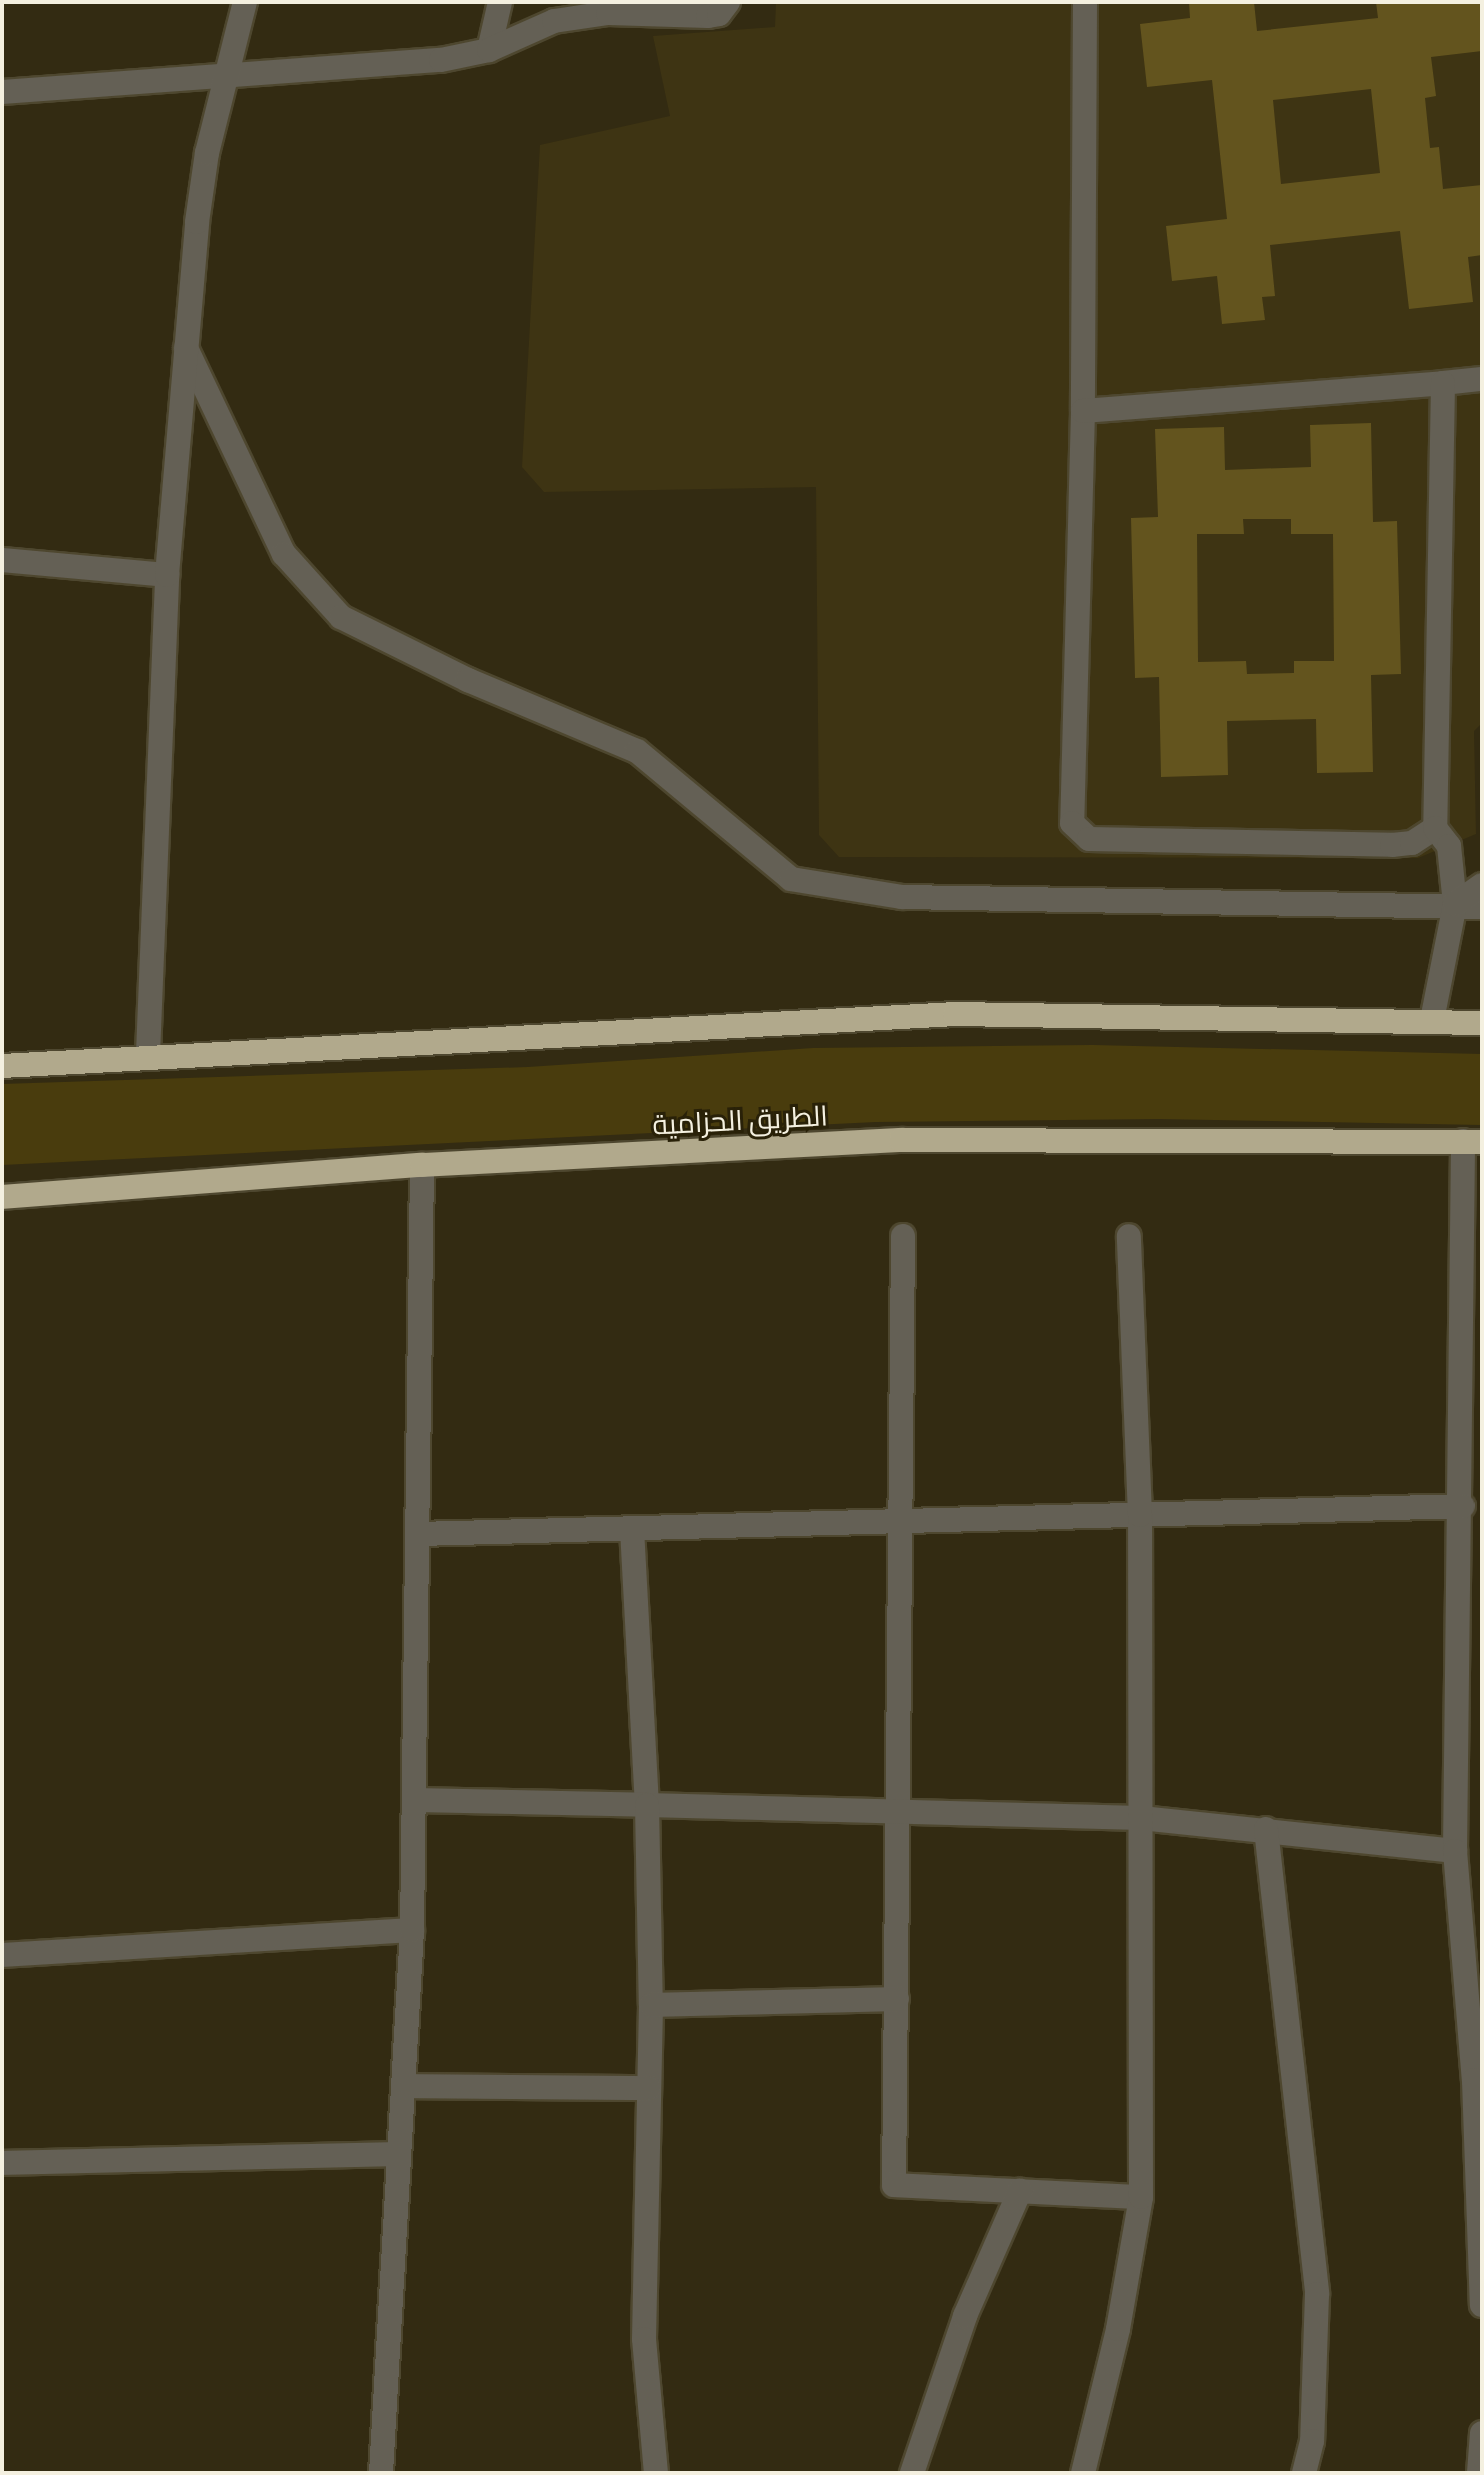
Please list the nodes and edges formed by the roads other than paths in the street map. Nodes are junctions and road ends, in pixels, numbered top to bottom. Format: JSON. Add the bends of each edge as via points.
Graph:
{"nodes":[{"id":1,"x":245,"y":2,"type":"edge"},
{"id":2,"x":500,"y":2,"type":"edge"},
{"id":3,"x":728,"y":2,"type":"edge"},
{"id":4,"x":1085,"y":2,"type":"edge"},
{"id":5,"x":489,"y":50,"type":"junction"},
{"id":6,"x":227,"y":76,"type":"junction"},
{"id":7,"x":2,"y":92,"type":"edge"},
{"id":8,"x":186,"y":348,"type":"junction"},
{"id":9,"x":1482,"y":379,"type":"edge"},
{"id":10,"x":1443,"y":383,"type":"junction"},
{"id":11,"x":1083,"y":411,"type":"junction"},
{"id":12,"x":2,"y":560,"type":"edge"},
{"id":13,"x":167,"y":575,"type":"junction"},
{"id":14,"x":1435,"y":828,"type":"junction"},
{"id":15,"x":1482,"y":885,"type":"edge"},
{"id":16,"x":1455,"y":904,"type":"junction"},
{"id":17,"x":1482,"y":907,"type":"edge"},
{"id":18,"x":1432,"y":1020,"type":"junction"},
{"id":19,"x":1482,"y":1023,"type":"edge"},
{"id":20,"x":148,"y":1054,"type":"junction"},
{"id":21,"x":2,"y":1066,"type":"edge"},
{"id":22,"x":1473,"y":1142,"type":"edge"},
{"id":23,"x":422,"y":1165,"type":"junction"},
{"id":24,"x":2,"y":1197,"type":"edge"},
{"id":25,"x":903,"y":1236,"type":"dead end"},
{"id":26,"x":1129,"y":1236,"type":"dead end"},
{"id":27,"x":1472,"y":1440,"type":"edge"},
{"id":28,"x":1463,"y":1506,"type":"junction"},
{"id":29,"x":1140,"y":1515,"type":"junction"},
{"id":30,"x":899,"y":1522,"type":"junction"},
{"id":31,"x":632,"y":1529,"type":"junction"},
{"id":32,"x":418,"y":1534,"type":"junction"},
{"id":33,"x":415,"y":1800,"type":"junction"},
{"id":34,"x":647,"y":1805,"type":"junction"},
{"id":35,"x":900,"y":1811,"type":"junction"},
{"id":36,"x":1141,"y":1818,"type":"junction"},
{"id":37,"x":1266,"y":1829,"type":"junction"},
{"id":38,"x":1455,"y":1851,"type":"junction"},
{"id":39,"x":412,"y":1930,"type":"junction"},
{"id":40,"x":2,"y":1955,"type":"edge"},
{"id":41,"x":897,"y":1999,"type":"junction"},
{"id":42,"x":651,"y":2005,"type":"junction"},
{"id":43,"x":404,"y":2086,"type":"junction"},
{"id":44,"x":649,"y":2088,"type":"junction"},
{"id":45,"x":399,"y":2154,"type":"junction"},
{"id":46,"x":2,"y":2163,"type":"edge"},
{"id":47,"x":1020,"y":2191,"type":"junction"},
{"id":48,"x":1141,"y":2197,"type":"junction"},
{"id":49,"x":1482,"y":2305,"type":"edge"},
{"id":50,"x":1482,"y":2433,"type":"edge"},
{"id":51,"x":381,"y":2473,"type":"edge"},
{"id":52,"x":656,"y":2473,"type":"edge"},
{"id":53,"x":912,"y":2473,"type":"edge"},
{"id":54,"x":1083,"y":2473,"type":"edge"},
{"id":55,"x":1304,"y":2473,"type":"edge"},
{"id":56,"x":1479,"y":2473,"type":"edge"}],
"edges":[{"from":1,"to":6,"type":"street"},
{"from":2,"to":5,"type":"street"},
{"from":3,"to":5,"type":"street","via":[[719,14],[708,16],[608,13],[554,21]]},
{"from":4,"to":11,"type":"street"},
{"from":5,"to":6,"type":"street","via":[[441,60]]},
{"from":6,"to":7,"type":"street"},
{"from":6,"to":8,"type":"street","via":[[207,153]]},
{"from":8,"to":13,"type":"street"},
{"from":8,"to":16,"type":"street","via":[[284,554],[341,617],[455,674],[637,751],[791,879],[902,897]]},
{"from":9,"to":10,"type":"street"},
{"from":10,"to":11,"type":"street"},
{"from":10,"to":14,"type":"street"},
{"from":11,"to":14,"type":"street","via":[[1072,823],[1078,834],[1089,839],[1392,845],[1412,843]]},
{"from":12,"to":13,"type":"street"},
{"from":13,"to":20,"type":"street"},
{"from":14,"to":16,"type":"street","via":[[1449,846]]},
{"from":15,"to":16,"type":"street"},
{"from":16,"to":17,"type":"street"},
{"from":16,"to":18,"type":"street"},
{"from":18,"to":19,"type":"highway"},
{"from":18,"to":20,"type":"highway","via":[[955,1014],[462,1043]]},
{"from":20,"to":21,"type":"highway"},
{"from":22,"to":23,"type":"highway","name":"الطريق الحزامية","via":[[901,1140]]},
{"from":22,"to":27,"type":"street"},
{"from":23,"to":24,"type":"highway","name":"الطريق الحزامية"},
{"from":23,"to":32,"type":"street"},
{"from":25,"to":30,"type":"street"},
{"from":26,"to":29,"type":"street"},
{"from":27,"to":28,"type":"street"},
{"from":28,"to":29,"type":"street"},
{"from":28,"to":38,"type":"street"},
{"from":29,"to":30,"type":"street"},
{"from":29,"to":36,"type":"street"},
{"from":30,"to":31,"type":"street"},
{"from":30,"to":35,"type":"street"},
{"from":31,"to":32,"type":"street"},
{"from":31,"to":34,"type":"street"},
{"from":32,"to":33,"type":"street"},
{"from":33,"to":34,"type":"street"},
{"from":33,"to":39,"type":"street"},
{"from":34,"to":35,"type":"street"},
{"from":34,"to":42,"type":"street"},
{"from":35,"to":36,"type":"street"},
{"from":35,"to":41,"type":"street"},
{"from":36,"to":37,"type":"street"},
{"from":36,"to":48,"type":"street"},
{"from":37,"to":38,"type":"street"},
{"from":37,"to":55,"type":"street","via":[[1317,2294],[1312,2441]]},
{"from":38,"to":49,"type":"street","via":[[1474,2080]]},
{"from":39,"to":40,"type":"street"},
{"from":39,"to":43,"type":"street"},
{"from":41,"to":42,"type":"street"},
{"from":41,"to":47,"type":"street","via":[[894,2185]]},
{"from":42,"to":44,"type":"street"},
{"from":43,"to":44,"type":"street"},
{"from":43,"to":45,"type":"street"},
{"from":44,"to":52,"type":"street","via":[[644,2339]]},
{"from":45,"to":46,"type":"street"},
{"from":45,"to":51,"type":"street"},
{"from":47,"to":48,"type":"street"},
{"from":47,"to":53,"type":"street","via":[[965,2316]]},
{"from":48,"to":54,"type":"street","via":[[1118,2329]]},
{"from":50,"to":56,"type":"street"}]}
